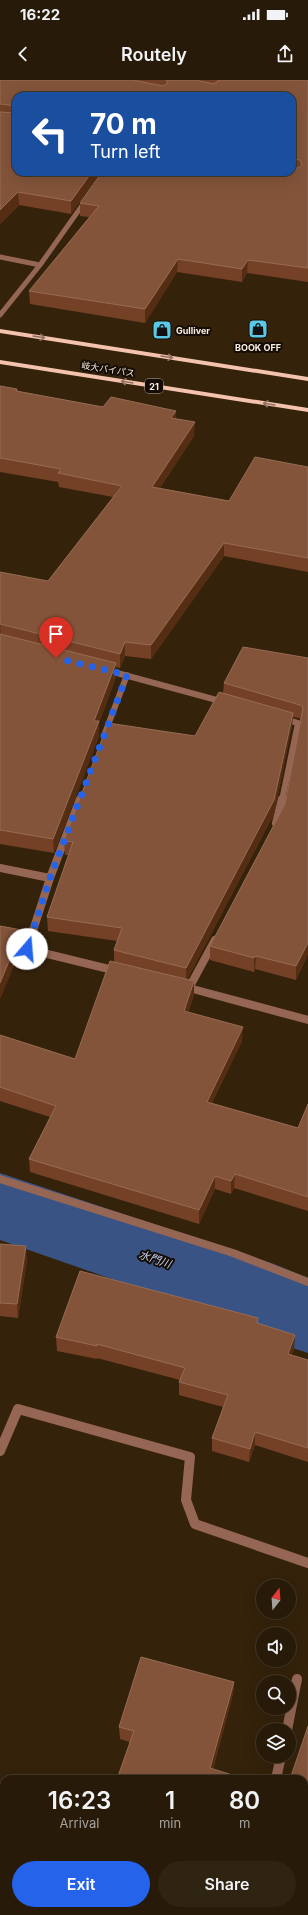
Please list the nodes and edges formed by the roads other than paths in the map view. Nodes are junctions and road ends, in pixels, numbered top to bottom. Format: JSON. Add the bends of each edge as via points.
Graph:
{"nodes":[{"id":1,"x":89,"y":197,"type":"edge"},
{"id":2,"x":0,"y":257,"type":"edge"},
{"id":3,"x":40,"y":265,"type":"junction"},
{"id":4,"x":0,"y":315,"type":"edge"},
{"id":5,"x":0,"y":330,"type":"edge"},
{"id":6,"x":0,"y":362,"type":"edge"},
{"id":7,"x":308,"y":379,"type":"edge"},
{"id":8,"x":308,"y":410,"type":"edge"},
{"id":9,"x":97,"y":668,"type":"edge"},
{"id":10,"x":127,"y":675,"type":"junction"},
{"id":11,"x":231,"y":704,"type":"edge"},
{"id":12,"x":276,"y":717,"type":"edge"},
{"id":13,"x":102,"y":740,"type":"edge"},
{"id":14,"x":86,"y":784,"type":"edge"},
{"id":15,"x":273,"y":830,"type":"edge"},
{"id":16,"x":0,"y":868,"type":"edge"},
{"id":17,"x":50,"y":878,"type":"junction"},
{"id":18,"x":219,"y":933,"type":"edge"},
{"id":19,"x":128,"y":973,"type":"edge"},
{"id":20,"x":308,"y":1020,"type":"edge"},
{"id":21,"x":0,"y":1179,"type":"edge"},
{"id":22,"x":308,"y":1282,"type":"edge"},
{"id":23,"x":0,"y":1451,"type":"edge"},
{"id":24,"x":308,"y":1562,"type":"edge"},
{"id":25,"x":297,"y":1679,"type":"dead end"},
{"id":26,"x":288,"y":1723,"type":"edge"},
{"id":27,"x":279,"y":1763,"type":"edge"},
{"id":28,"x":277,"y":1775,"type":"edge"}],
"edges":[{"from":1,"to":3,"type":"street"},
{"from":2,"to":3,"type":"street"},
{"from":3,"to":4,"type":"street"},
{"from":5,"to":7,"type":"highway","one_way":true},
{"from":8,"to":6,"type":"highway","name":"岐大バイパス","number":"21","one_way":true},
{"from":9,"to":10,"type":"street"},
{"from":10,"to":11,"type":"street"},
{"from":10,"to":13,"type":"street"},
{"from":12,"to":15,"type":"street","via":[[298,723],[280,816]]},
{"from":14,"to":17,"type":"street"},
{"from":16,"to":17,"type":"street"},
{"from":17,"to":19,"type":"street","via":[[27,949]]},
{"from":18,"to":20,"type":"street","via":[[186,987]]},
{"from":21,"to":22,"type":"street","via":[[233,1252]]},
{"from":23,"to":24,"type":"street","via":[[18,1409],[190,1457],[186,1500],[195,1524]]},
{"from":25,"to":26,"type":"street"},
{"from":27,"to":28,"type":"street"}]}
